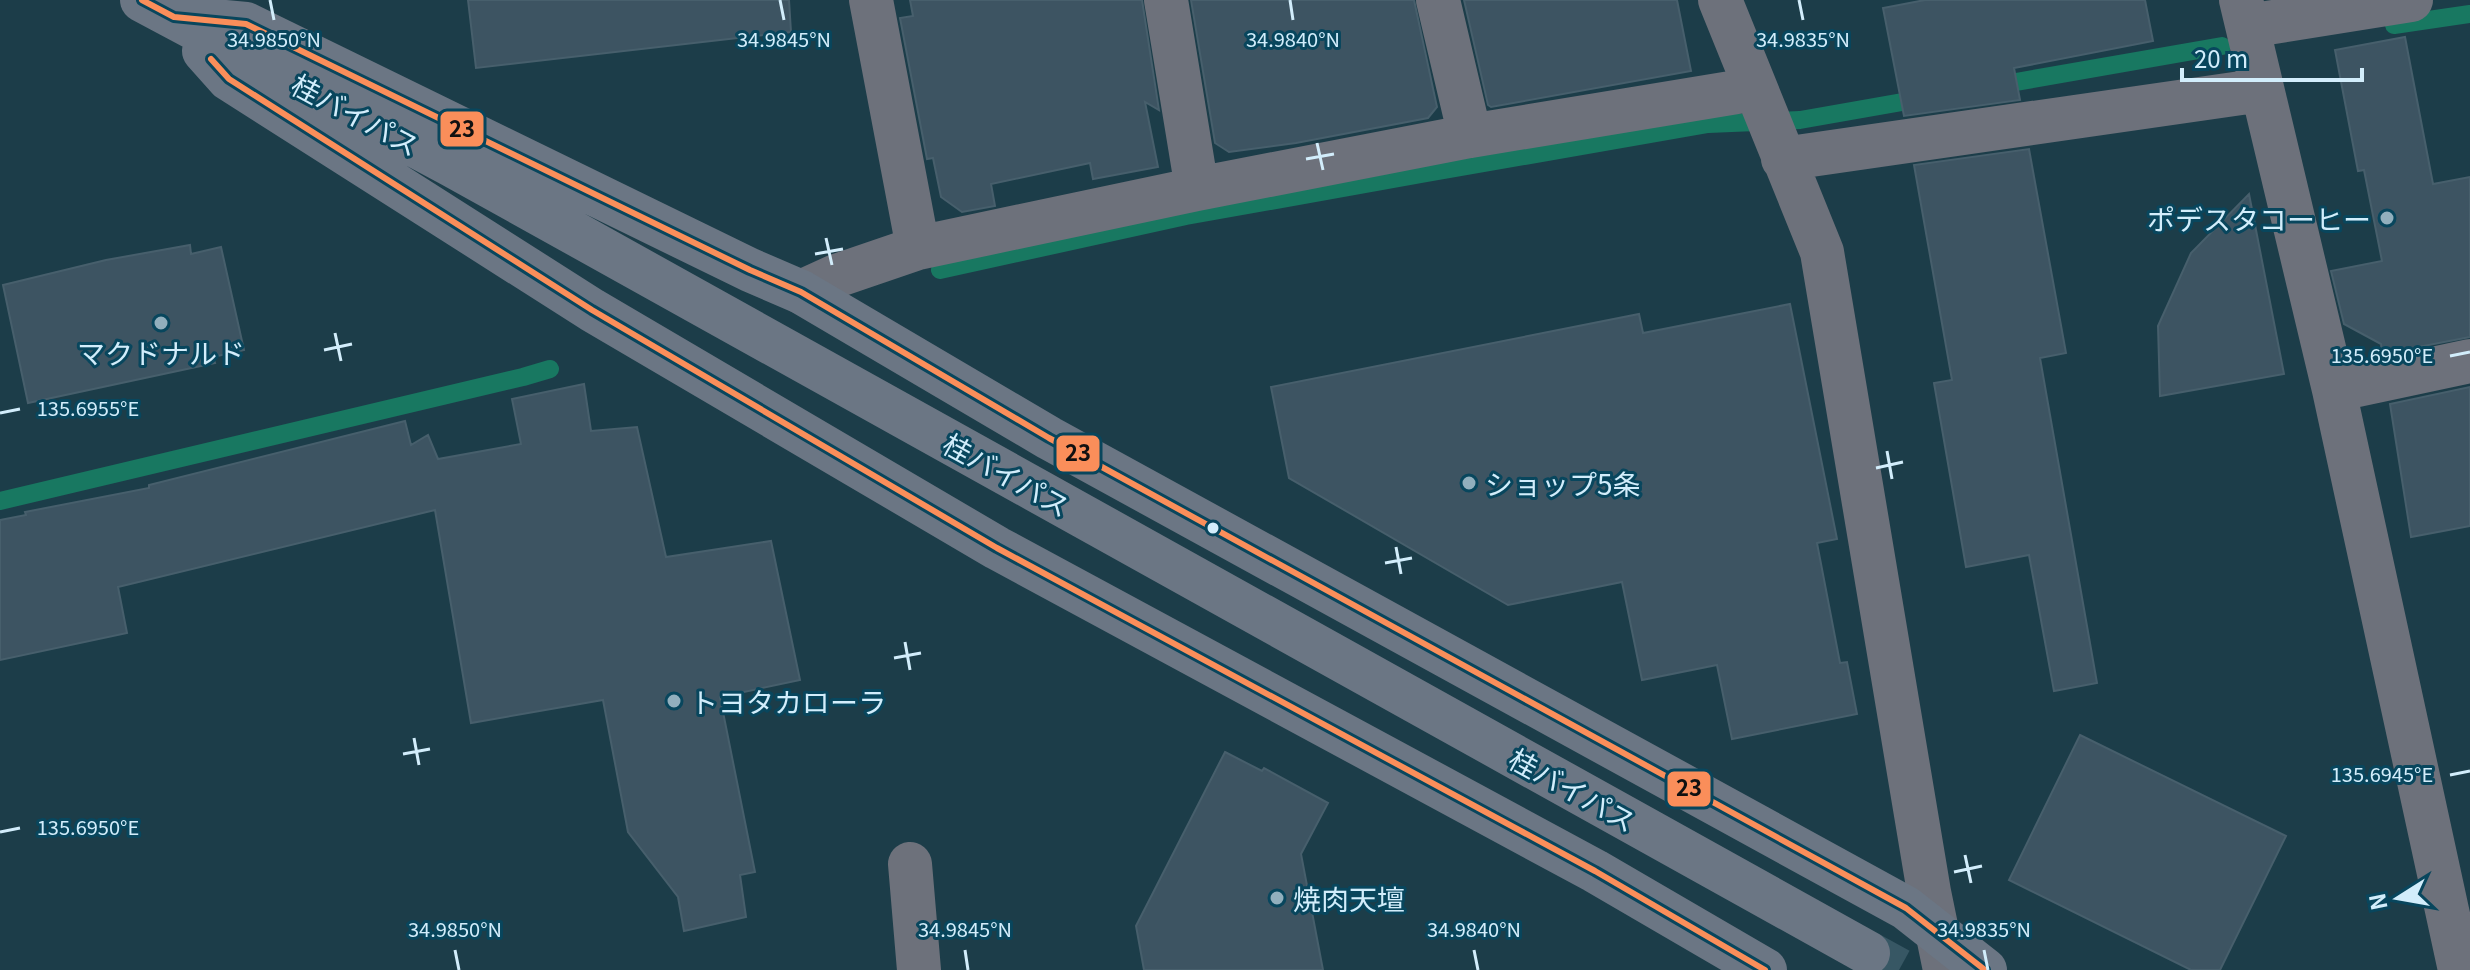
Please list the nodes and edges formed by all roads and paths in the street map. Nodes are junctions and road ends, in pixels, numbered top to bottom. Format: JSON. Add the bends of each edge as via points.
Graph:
{"nodes":[{"id":1,"x":871,"y":0,"type":"edge"},
{"id":2,"x":1166,"y":0,"type":"edge"},
{"id":3,"x":1438,"y":0,"type":"edge"},
{"id":4,"x":1720,"y":0,"type":"edge"},
{"id":5,"x":2411,"y":0,"type":"edge"},
{"id":6,"x":166,"y":6,"type":"edge"},
{"id":7,"x":2244,"y":13,"type":"edge"},
{"id":8,"x":1755,"y":89,"type":"junction"},
{"id":9,"x":2262,"y":90,"type":"junction"},
{"id":10,"x":1470,"y":136,"type":"junction"},
{"id":11,"x":1783,"y":159,"type":"junction"},
{"id":12,"x":1197,"y":189,"type":"junction"},
{"id":13,"x":918,"y":248,"type":"junction"},
{"id":14,"x":801,"y":292,"type":"junction"},
{"id":15,"x":2470,"y":361,"type":"edge"},
{"id":16,"x":2334,"y":390,"type":"junction"},
{"id":17,"x":910,"y":864,"type":"dead end"},
{"id":18,"x":1868,"y":953,"type":"tunnel mouth"},
{"id":19,"x":1942,"y":953,"type":"edge"},
{"id":20,"x":919,"y":970,"type":"edge"},
{"id":21,"x":1765,"y":970,"type":"edge"},
{"id":22,"x":1985,"y":970,"type":"edge"},
{"id":23,"x":2460,"y":970,"type":"edge"}],
"edges":[{"from":1,"to":13,"type":"street"},
{"from":2,"to":12,"type":"street"},
{"from":3,"to":10,"type":"street"},
{"from":4,"to":8,"type":"street"},
{"from":5,"to":7,"type":"street"},
{"from":6,"to":14,"type":"highway","via":[[246,24]]},
{"from":6,"to":18,"type":"highway","name":"桂バイパス"},
{"from":6,"to":21,"type":"highway","via":[[229,79],[592,310],[997,548],[1595,871]]},
{"from":7,"to":9,"type":"street"},
{"from":8,"to":10,"type":"street"},
{"from":8,"to":11,"type":"street"},
{"from":9,"to":11,"type":"street"},
{"from":9,"to":16,"type":"street"},
{"from":10,"to":12,"type":"street"},
{"from":11,"to":19,"type":"street","via":[[1822,252]]},
{"from":12,"to":13,"type":"street"},
{"from":13,"to":14,"type":"street"},
{"from":14,"to":19,"type":"highway","via":[[1049,438],[1906,908]]},
{"from":15,"to":16,"type":"street"},
{"from":16,"to":23,"type":"street"},
{"from":17,"to":20,"type":"street"},
{"from":19,"to":22,"type":"highway"}]}
